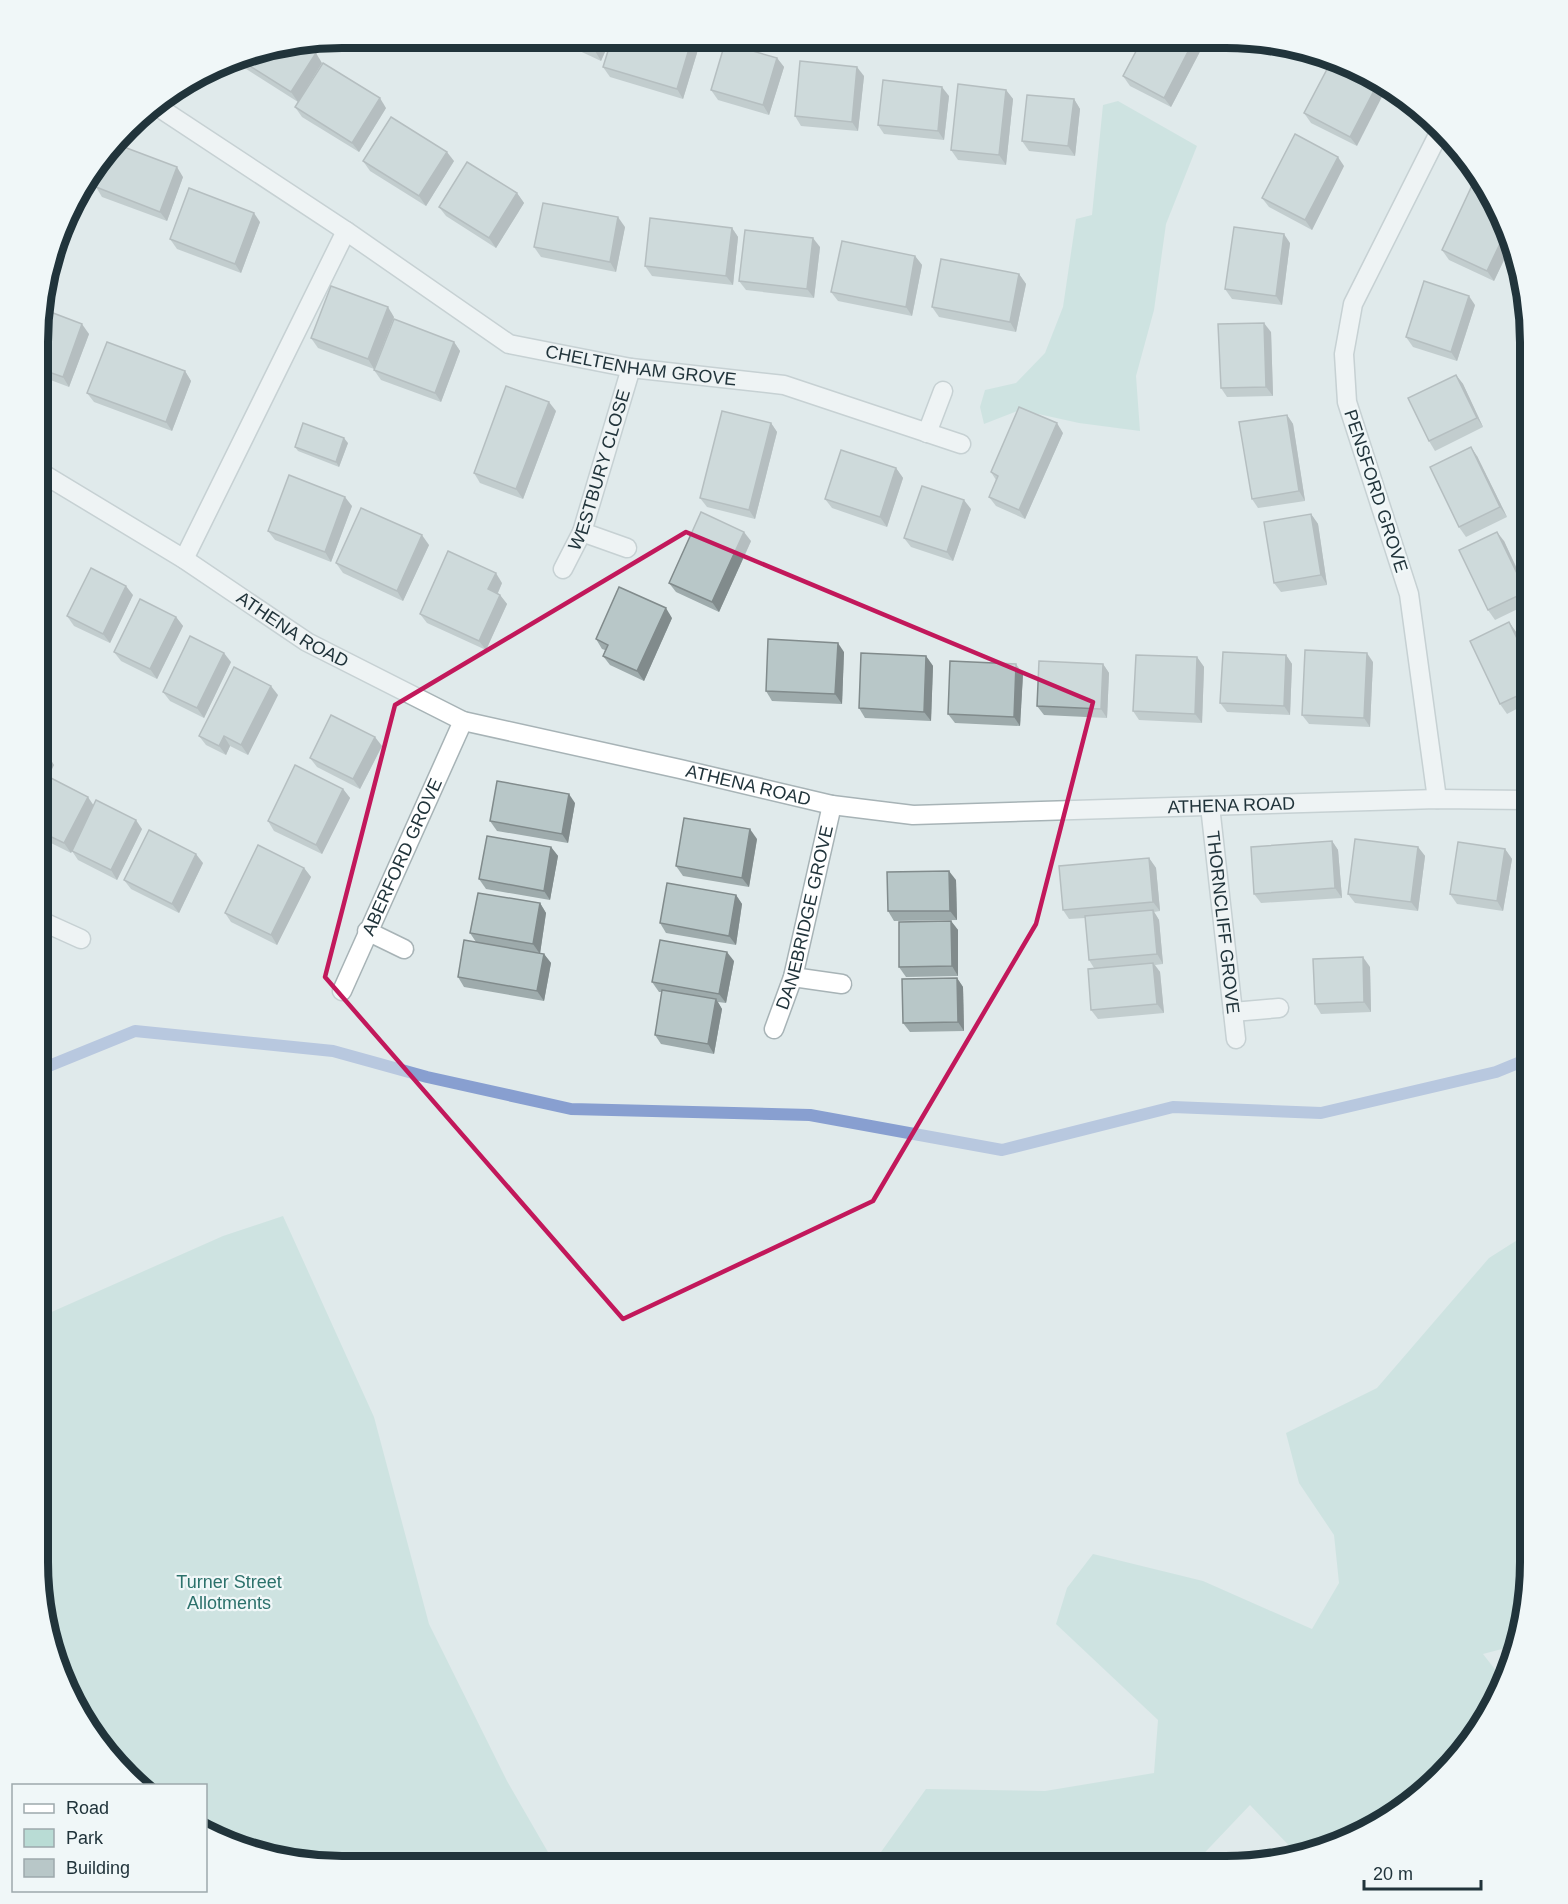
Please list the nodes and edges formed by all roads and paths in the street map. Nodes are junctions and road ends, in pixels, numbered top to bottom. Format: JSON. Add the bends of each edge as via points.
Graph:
{"nodes":[{"id":1,"x":162,"y":110,"type":"edge"},
{"id":2,"x":1437,"y":137,"type":"edge"},
{"id":3,"x":346,"y":231,"type":"junction"},
{"id":4,"x":631,"y":368,"type":"junction"},
{"id":5,"x":943,"y":391,"type":"dead end"},
{"id":6,"x":927,"y":433,"type":"junction"},
{"id":7,"x":961,"y":444,"type":"dead end"},
{"id":8,"x":48,"y":477,"type":"edge"},
{"id":9,"x":582,"y":532,"type":"junction"},
{"id":10,"x":627,"y":548,"type":"dead end"},
{"id":11,"x":184,"y":559,"type":"junction"},
{"id":12,"x":563,"y":569,"type":"dead end"},
{"id":13,"x":463,"y":722,"type":"junction"},
{"id":14,"x":1437,"y":799,"type":"junction"},
{"id":15,"x":1520,"y":800,"type":"edge"},
{"id":16,"x":832,"y":805,"type":"junction"},
{"id":17,"x":1210,"y":806,"type":"junction"},
{"id":18,"x":48,"y":924,"type":"edge"},
{"id":19,"x":367,"y":931,"type":"junction"},
{"id":20,"x":81,"y":939,"type":"dead end"},
{"id":21,"x":404,"y":949,"type":"dead end"},
{"id":22,"x":793,"y":977,"type":"junction"},
{"id":23,"x":842,"y":984,"type":"dead end"},
{"id":24,"x":342,"y":991,"type":"dead end"},
{"id":25,"x":1279,"y":1008,"type":"dead end"},
{"id":26,"x":1233,"y":1012,"type":"junction"},
{"id":27,"x":774,"y":1029,"type":"dead end"},
{"id":28,"x":1236,"y":1039,"type":"dead end"}],
"edges":[{"from":1,"to":3,"type":"street","name":"CHELTENHAM GROVE"},
{"from":2,"to":14,"type":"street","name":"PENSFORD GROVE","via":[[1353,304],[1344,354],[1347,402],[1409,594]]},
{"from":3,"to":4,"type":"street","name":"CHELTENHAM GROVE","via":[[509,344]]},
{"from":3,"to":11,"type":"street"},
{"from":4,"to":6,"type":"street","name":"CHELTENHAM GROVE","via":[[784,385]]},
{"from":4,"to":9,"type":"street","name":"WESTBURY CLOSE"},
{"from":5,"to":6,"type":"street"},
{"from":6,"to":7,"type":"street","name":"CHELTENHAM GROVE"},
{"from":8,"to":11,"type":"street","name":"ATHENA ROAD"},
{"from":9,"to":10,"type":"street"},
{"from":9,"to":12,"type":"street","name":"WESTBURY CLOSE"},
{"from":11,"to":13,"type":"street","name":"ATHENA ROAD","via":[[307,642]]},
{"from":13,"to":16,"type":"street","name":"ATHENA ROAD"},
{"from":13,"to":19,"type":"street","name":"ABERFORD GROVE"},
{"from":14,"to":15,"type":"street","name":"ATHENA ROAD"},
{"from":14,"to":17,"type":"street","name":"ATHENA ROAD"},
{"from":16,"to":17,"type":"street","name":"ATHENA ROAD","via":[[913,815]]},
{"from":16,"to":22,"type":"street","name":"DANEBRIDGE GROVE"},
{"from":17,"to":26,"type":"street","name":"THORNCLIFF GROVE"},
{"from":18,"to":20,"type":"street"},
{"from":19,"to":21,"type":"street"},
{"from":19,"to":24,"type":"street","name":"ABERFORD GROVE"},
{"from":22,"to":23,"type":"street"},
{"from":22,"to":27,"type":"street","name":"DANEBRIDGE GROVE"},
{"from":25,"to":26,"type":"street"},
{"from":26,"to":28,"type":"street","name":"THORNCLIFF GROVE"}]}
